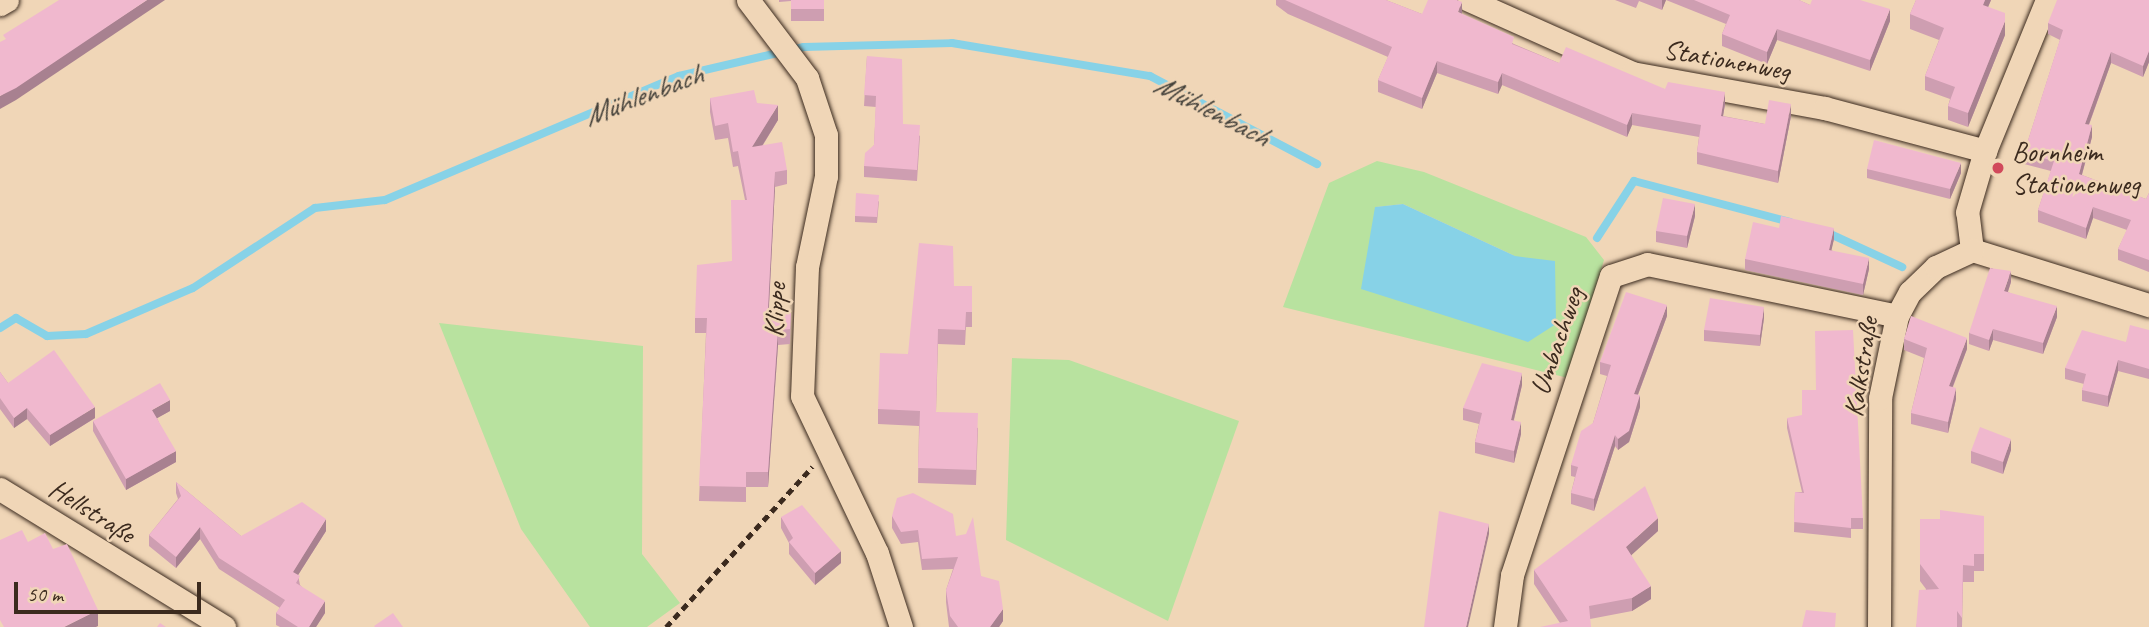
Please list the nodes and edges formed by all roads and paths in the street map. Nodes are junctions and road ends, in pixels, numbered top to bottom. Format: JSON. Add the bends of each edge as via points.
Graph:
{"nodes":[{"id":1,"x":7,"y":0,"type":"edge"},
{"id":2,"x":747,"y":0,"type":"edge"},
{"id":3,"x":1469,"y":0,"type":"edge"},
{"id":4,"x":2047,"y":0,"type":"edge"},
{"id":5,"x":0,"y":4,"type":"edge"},
{"id":6,"x":1985,"y":151,"type":"junction"},
{"id":7,"x":1972,"y":250,"type":"junction"},
{"id":8,"x":2149,"y":305,"type":"edge"},
{"id":9,"x":1897,"y":316,"type":"junction"},
{"id":10,"x":825,"y":454,"type":"junction"},
{"id":11,"x":0,"y":489,"type":"edge"},
{"id":12,"x":224,"y":627,"type":"edge"},
{"id":13,"x":666,"y":627,"type":"edge"},
{"id":14,"x":901,"y":627,"type":"edge"},
{"id":15,"x":1504,"y":627,"type":"edge"},
{"id":16,"x":1879,"y":627,"type":"edge"}],
"edges":[{"from":1,"to":5,"type":"street"},
{"from":2,"to":10,"type":"street","name":"Klippe","via":[[807,78],[825,135],[825,176],[807,267],[802,396]]},
{"from":3,"to":6,"type":"street","name":"Stationenweg","via":[[1632,73],[1825,108]]},
{"from":4,"to":6,"type":"street"},
{"from":6,"to":7,"type":"street","via":[[1968,212]]},
{"from":7,"to":8,"type":"street"},
{"from":7,"to":9,"type":"street","name":"Kalkstraße","via":[[1936,267],[1910,292]]},
{"from":9,"to":15,"type":"street","name":"Umbachweg","via":[[1647,264],[1611,276],[1511,575]]},
{"from":9,"to":16,"type":"street","name":"Kalkstraße","via":[[1880,398]]},
{"from":10,"to":13,"type":"path"},
{"from":10,"to":14,"type":"street","name":"Klippe","via":[[877,553]]},
{"from":11,"to":12,"type":"street","name":"Hellstraße"}]}
